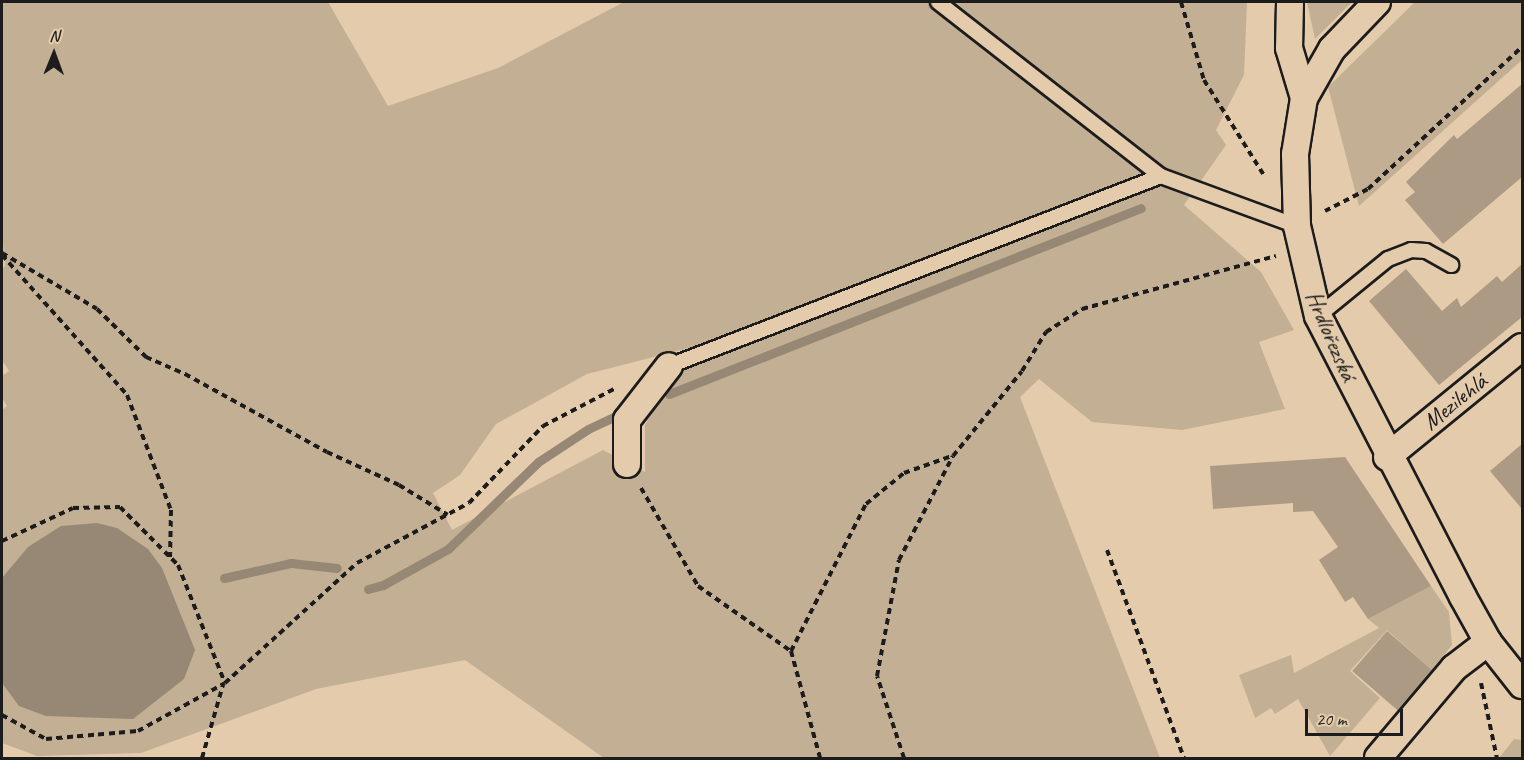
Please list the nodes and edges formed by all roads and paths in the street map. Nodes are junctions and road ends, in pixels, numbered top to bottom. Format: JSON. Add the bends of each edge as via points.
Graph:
{"nodes":[{"id":1,"x":938,"y":2,"type":"edge"},
{"id":2,"x":1181,"y":2,"type":"edge"},
{"id":3,"x":1290,"y":2,"type":"edge"},
{"id":4,"x":1377,"y":2,"type":"edge"},
{"id":5,"x":1522,"y":47,"type":"edge"},
{"id":6,"x":1304,"y":98,"type":"junction"},
{"id":7,"x":1161,"y":176,"type":"junction"},
{"id":8,"x":1272,"y":187,"type":"dead end"},
{"id":9,"x":1298,"y":238,"type":"junction"},
{"id":10,"x":2,"y":254,"type":"edge"},
{"id":11,"x":1450,"y":265,"type":"dead end"},
{"id":12,"x":1318,"y":316,"type":"junction"},
{"id":13,"x":1522,"y":347,"type":"edge"},
{"id":14,"x":669,"y":366,"type":"joint"},
{"id":15,"x":626,"y":384,"type":"dead end"},
{"id":16,"x":953,"y":456,"type":"junction"},
{"id":17,"x":1387,"y":457,"type":"junction"},
{"id":18,"x":627,"y":464,"type":"joint"},
{"id":19,"x":448,"y":515,"type":"junction"},
{"id":20,"x":2,"y":541,"type":"edge"},
{"id":21,"x":1107,"y":550,"type":"dead end"},
{"id":22,"x":170,"y":557,"type":"junction"},
{"id":23,"x":1488,"y":642,"type":"junction"},
{"id":24,"x":791,"y":651,"type":"junction"},
{"id":25,"x":224,"y":684,"type":"junction"},
{"id":26,"x":1522,"y":685,"type":"edge"},
{"id":27,"x":2,"y":714,"type":"edge"},
{"id":28,"x":202,"y":759,"type":"edge"},
{"id":29,"x":820,"y":759,"type":"edge"},
{"id":30,"x":904,"y":759,"type":"edge"},
{"id":31,"x":1184,"y":759,"type":"edge"},
{"id":32,"x":1378,"y":759,"type":"edge"},
{"id":33,"x":1497,"y":759,"type":"edge"}],
"edges":[{"from":1,"to":7,"type":"lane"},
{"from":2,"to":8,"type":"path","via":[[1204,80]]},
{"from":3,"to":6,"type":"street","name":"Hrdlořezská","via":[[1289,48]]},
{"from":4,"to":6,"type":"street","via":[[1332,49]]},
{"from":5,"to":9,"type":"path","via":[[1368,189]]},
{"from":6,"to":9,"type":"street","name":"Hrdlořezská","via":[[1295,154]]},
{"from":7,"to":9,"type":"lane"},
{"from":7,"to":14,"type":"lane"},
{"from":9,"to":12,"type":"street","name":"Hrdlořezská"},
{"from":9,"to":16,"type":"path","via":[[1082,309],[1046,332],[1022,371]]},
{"from":10,"to":19,"type":"path","via":[[97,309],[146,357],[185,374]]},
{"from":10,"to":22,"type":"path","via":[[127,395],[171,510]]},
{"from":11,"to":12,"type":"lane","via":[[1426,251],[1411,250],[1388,259]]},
{"from":12,"to":17,"type":"street","name":"Hrdlořezská"},
{"from":13,"to":17,"type":"street","name":"Mezilehlá"},
{"from":14,"to":18,"type":"street","via":[[627,420]]},
{"from":15,"to":19,"type":"path","via":[[543,426],[469,503]]},
{"from":16,"to":24,"type":"path","via":[[904,473],[866,504]]},
{"from":16,"to":30,"type":"path","via":[[899,560],[877,676]]},
{"from":17,"to":23,"type":"street","name":"Hrdlořezská"},
{"from":18,"to":24,"type":"path","via":[[698,586]]},
{"from":19,"to":25,"type":"path","via":[[357,563]]},
{"from":20,"to":22,"type":"path","via":[[73,508],[120,507]]},
{"from":21,"to":31,"type":"path"},
{"from":22,"to":25,"type":"path","via":[[178,565]]},
{"from":23,"to":26,"type":"street","name":"Hrdlořezská"},
{"from":23,"to":32,"type":"street","via":[[1454,668]]},
{"from":23,"to":33,"type":"path","via":[[1479,677]]},
{"from":24,"to":29,"type":"path"},
{"from":25,"to":27,"type":"path","via":[[138,731],[46,739]]},
{"from":25,"to":28,"type":"path"}]}
